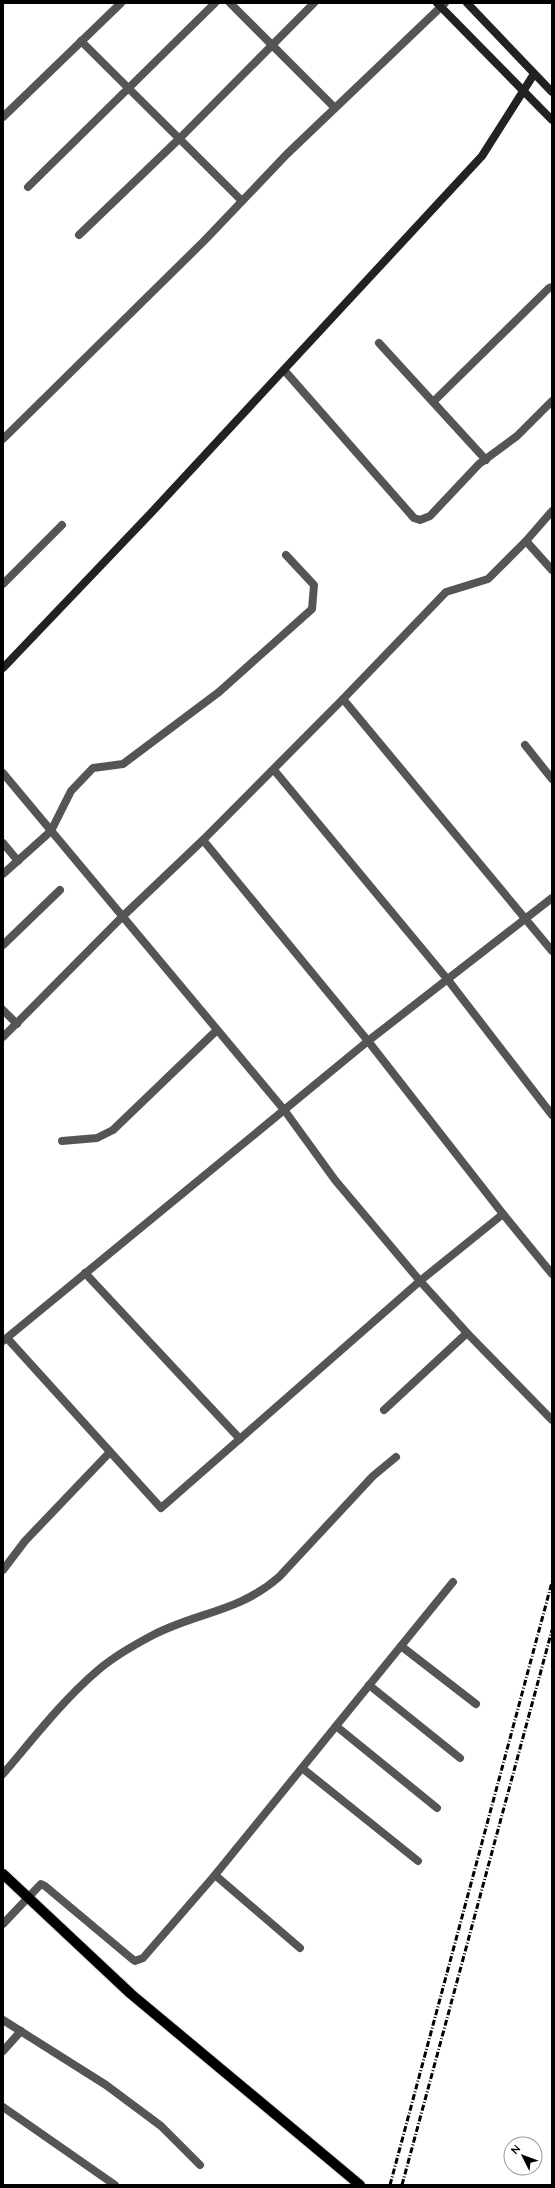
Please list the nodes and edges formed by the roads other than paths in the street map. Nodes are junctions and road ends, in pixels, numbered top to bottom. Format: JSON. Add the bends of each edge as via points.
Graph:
{"nodes":[{"id":1,"x":121,"y":3,"type":"edge"},
{"id":2,"x":215,"y":3,"type":"edge"},
{"id":3,"x":230,"y":3,"type":"edge"},
{"id":4,"x":314,"y":3,"type":"edge"},
{"id":5,"x":467,"y":3,"type":"edge"},
{"id":6,"x":441,"y":4,"type":"edge"},
{"id":7,"x":81,"y":41,"type":"junction"},
{"id":8,"x":272,"y":46,"type":"junction"},
{"id":9,"x":534,"y":74,"type":"junction"},
{"id":10,"x":128,"y":87,"type":"junction"},
{"id":11,"x":522,"y":91,"type":"junction"},
{"id":12,"x":552,"y":92,"type":"edge"},
{"id":13,"x":335,"y":108,"type":"junction"},
{"id":14,"x":3,"y":117,"type":"edge"},
{"id":15,"x":552,"y":120,"type":"edge"},
{"id":16,"x":180,"y":138,"type":"junction"},
{"id":17,"x":28,"y":187,"type":"dead end"},
{"id":18,"x":242,"y":201,"type":"junction"},
{"id":19,"x":79,"y":235,"type":"dead end"},
{"id":20,"x":552,"y":287,"type":"edge"},
{"id":21,"x":379,"y":343,"type":"dead end"},
{"id":22,"x":284,"y":370,"type":"junction"},
{"id":23,"x":552,"y":401,"type":"edge"},
{"id":24,"x":433,"y":402,"type":"junction"},
{"id":25,"x":3,"y":439,"type":"edge"},
{"id":26,"x":486,"y":460,"type":"junction"},
{"id":27,"x":552,"y":511,"type":"edge"},
{"id":28,"x":62,"y":525,"type":"dead end"},
{"id":29,"x":526,"y":541,"type":"junction"},
{"id":30,"x":286,"y":555,"type":"dead end"},
{"id":31,"x":552,"y":570,"type":"edge"},
{"id":32,"x":3,"y":584,"type":"edge"},
{"id":33,"x":3,"y":668,"type":"edge"},
{"id":34,"x":344,"y":700,"type":"junction"},
{"id":35,"x":525,"y":745,"type":"dead end"},
{"id":36,"x":274,"y":770,"type":"junction"},
{"id":37,"x":3,"y":773,"type":"edge"},
{"id":38,"x":552,"y":779,"type":"edge"},
{"id":39,"x":51,"y":831,"type":"junction"},
{"id":40,"x":203,"y":840,"type":"junction"},
{"id":41,"x":3,"y":843,"type":"edge"},
{"id":42,"x":18,"y":861,"type":"junction"},
{"id":43,"x":3,"y":874,"type":"edge"},
{"id":44,"x":60,"y":890,"type":"dead end"},
{"id":45,"x":552,"y":898,"type":"edge"},
{"id":46,"x":122,"y":917,"type":"junction"},
{"id":47,"x":526,"y":918,"type":"junction"},
{"id":48,"x":3,"y":945,"type":"edge"},
{"id":49,"x":552,"y":951,"type":"edge"},
{"id":50,"x":448,"y":980,"type":"junction"},
{"id":51,"x":3,"y":1010,"type":"edge"},
{"id":52,"x":16,"y":1024,"type":"junction"},
{"id":53,"x":217,"y":1030,"type":"junction"},
{"id":54,"x":3,"y":1037,"type":"edge"},
{"id":55,"x":368,"y":1041,"type":"junction"},
{"id":56,"x":284,"y":1111,"type":"junction"},
{"id":57,"x":552,"y":1115,"type":"edge"},
{"id":58,"x":62,"y":1141,"type":"dead end"},
{"id":59,"x":503,"y":1214,"type":"junction"},
{"id":60,"x":85,"y":1273,"type":"junction"},
{"id":61,"x":552,"y":1274,"type":"edge"},
{"id":62,"x":420,"y":1280,"type":"junction"},
{"id":63,"x":467,"y":1333,"type":"junction"},
{"id":64,"x":5,"y":1340,"type":"edge"},
{"id":65,"x":384,"y":1410,"type":"dead end"},
{"id":66,"x":552,"y":1420,"type":"edge"},
{"id":67,"x":240,"y":1439,"type":"junction"},
{"id":68,"x":110,"y":1452,"type":"junction"},
{"id":69,"x":396,"y":1456,"type":"dead end"},
{"id":70,"x":3,"y":1570,"type":"edge"},
{"id":71,"x":453,"y":1582,"type":"dead end"},
{"id":72,"x":401,"y":1646,"type":"junction"},
{"id":73,"x":369,"y":1686,"type":"junction"},
{"id":74,"x":476,"y":1704,"type":"dead end"},
{"id":75,"x":336,"y":1726,"type":"junction"},
{"id":76,"x":460,"y":1758,"type":"dead end"},
{"id":77,"x":302,"y":1768,"type":"junction"},
{"id":78,"x":3,"y":1774,"type":"edge"},
{"id":79,"x":437,"y":1808,"type":"dead end"},
{"id":80,"x":418,"y":1861,"type":"dead end"},
{"id":81,"x":3,"y":1874,"type":"edge"},
{"id":82,"x":215,"y":1875,"type":"junction"},
{"id":83,"x":27,"y":1897,"type":"junction"},
{"id":84,"x":3,"y":1924,"type":"edge"},
{"id":85,"x":300,"y":1948,"type":"dead end"},
{"id":86,"x":3,"y":2020,"type":"edge"},
{"id":87,"x":21,"y":2031,"type":"junction"},
{"id":88,"x":3,"y":2051,"type":"edge"},
{"id":89,"x":3,"y":2107,"type":"edge"},
{"id":90,"x":200,"y":2165,"type":"dead end"},
{"id":91,"x":115,"y":2185,"type":"edge"},
{"id":92,"x":360,"y":2185,"type":"edge"}],
"edges":[{"from":1,"to":7,"type":"street"},
{"from":2,"to":10,"type":"street"},
{"from":3,"to":8,"type":"street"},
{"from":4,"to":8,"type":"street"},
{"from":5,"to":9,"type":"street"},
{"from":6,"to":11,"type":"street"},
{"from":6,"to":13,"type":"street"},
{"from":7,"to":10,"type":"street"},
{"from":7,"to":14,"type":"street"},
{"from":8,"to":13,"type":"street"},
{"from":8,"to":16,"type":"street"},
{"from":9,"to":11,"type":"street"},
{"from":9,"to":12,"type":"street"},
{"from":10,"to":16,"type":"street"},
{"from":10,"to":17,"type":"street"},
{"from":11,"to":15,"type":"street"},
{"from":11,"to":22,"type":"street","via":[[482,156]]},
{"from":13,"to":18,"type":"street"},
{"from":16,"to":18,"type":"street"},
{"from":16,"to":19,"type":"street"},
{"from":18,"to":25,"type":"street"},
{"from":20,"to":24,"type":"street"},
{"from":21,"to":24,"type":"street"},
{"from":22,"to":26,"type":"street","via":[[414,518],[420,520],[430,516],[479,464]]},
{"from":22,"to":33,"type":"street"},
{"from":23,"to":26,"type":"street","via":[[517,436]]},
{"from":24,"to":26,"type":"street"},
{"from":27,"to":29,"type":"street"},
{"from":28,"to":32,"type":"street"},
{"from":29,"to":31,"type":"street"},
{"from":29,"to":34,"type":"street","via":[[488,579],[446,592]]},
{"from":30,"to":39,"type":"street","via":[[314,585],[312,609],[219,692],[123,764],[93,768],[71,791]]},
{"from":34,"to":36,"type":"street"},
{"from":34,"to":47,"type":"street"},
{"from":35,"to":38,"type":"street"},
{"from":36,"to":40,"type":"street"},
{"from":36,"to":50,"type":"street"},
{"from":37,"to":39,"type":"street"},
{"from":39,"to":42,"type":"street"},
{"from":39,"to":46,"type":"street"},
{"from":40,"to":46,"type":"street"},
{"from":40,"to":55,"type":"street"},
{"from":41,"to":42,"type":"street"},
{"from":42,"to":43,"type":"street"},
{"from":44,"to":48,"type":"street"},
{"from":45,"to":47,"type":"street"},
{"from":46,"to":52,"type":"street"},
{"from":46,"to":53,"type":"street"},
{"from":47,"to":49,"type":"street"},
{"from":47,"to":50,"type":"street"},
{"from":50,"to":55,"type":"street"},
{"from":50,"to":57,"type":"street"},
{"from":51,"to":52,"type":"street"},
{"from":52,"to":54,"type":"street"},
{"from":53,"to":56,"type":"street"},
{"from":53,"to":58,"type":"street","via":[[109,1132],[97,1138]]},
{"from":55,"to":56,"type":"street"},
{"from":55,"to":59,"type":"street"},
{"from":56,"to":60,"type":"street"},
{"from":56,"to":62,"type":"street","via":[[335,1180]]},
{"from":59,"to":61,"type":"street"},
{"from":59,"to":62,"type":"street"},
{"from":60,"to":64,"type":"street"},
{"from":60,"to":67,"type":"street"},
{"from":62,"to":63,"type":"street"},
{"from":62,"to":67,"type":"street"},
{"from":63,"to":65,"type":"street"},
{"from":63,"to":66,"type":"street"},
{"from":64,"to":68,"type":"street"},
{"from":67,"to":68,"type":"street","via":[[161,1508]]},
{"from":68,"to":70,"type":"street","via":[[25,1541]]},
{"from":69,"to":78,"type":"street","via":[[266,1589],[241,1603],[171,1626],[152,1635],[98,1670],[71,1696]]},
{"from":71,"to":72,"type":"street"},
{"from":72,"to":73,"type":"street"},
{"from":72,"to":74,"type":"street"},
{"from":73,"to":75,"type":"street"},
{"from":73,"to":76,"type":"street"},
{"from":75,"to":77,"type":"street"},
{"from":75,"to":79,"type":"street"},
{"from":77,"to":80,"type":"street"},
{"from":77,"to":82,"type":"street"},
{"from":81,"to":83,"type":"main road"},
{"from":82,"to":83,"type":"street","via":[[139,1961],[131,1958],[45,1886],[38,1886]]},
{"from":82,"to":85,"type":"street"},
{"from":83,"to":84,"type":"street"},
{"from":83,"to":92,"type":"main road","via":[[131,1994]]},
{"from":86,"to":87,"type":"street"},
{"from":87,"to":88,"type":"street"},
{"from":87,"to":90,"type":"street","via":[[106,2085],[161,2126]]},
{"from":89,"to":91,"type":"street"}]}
